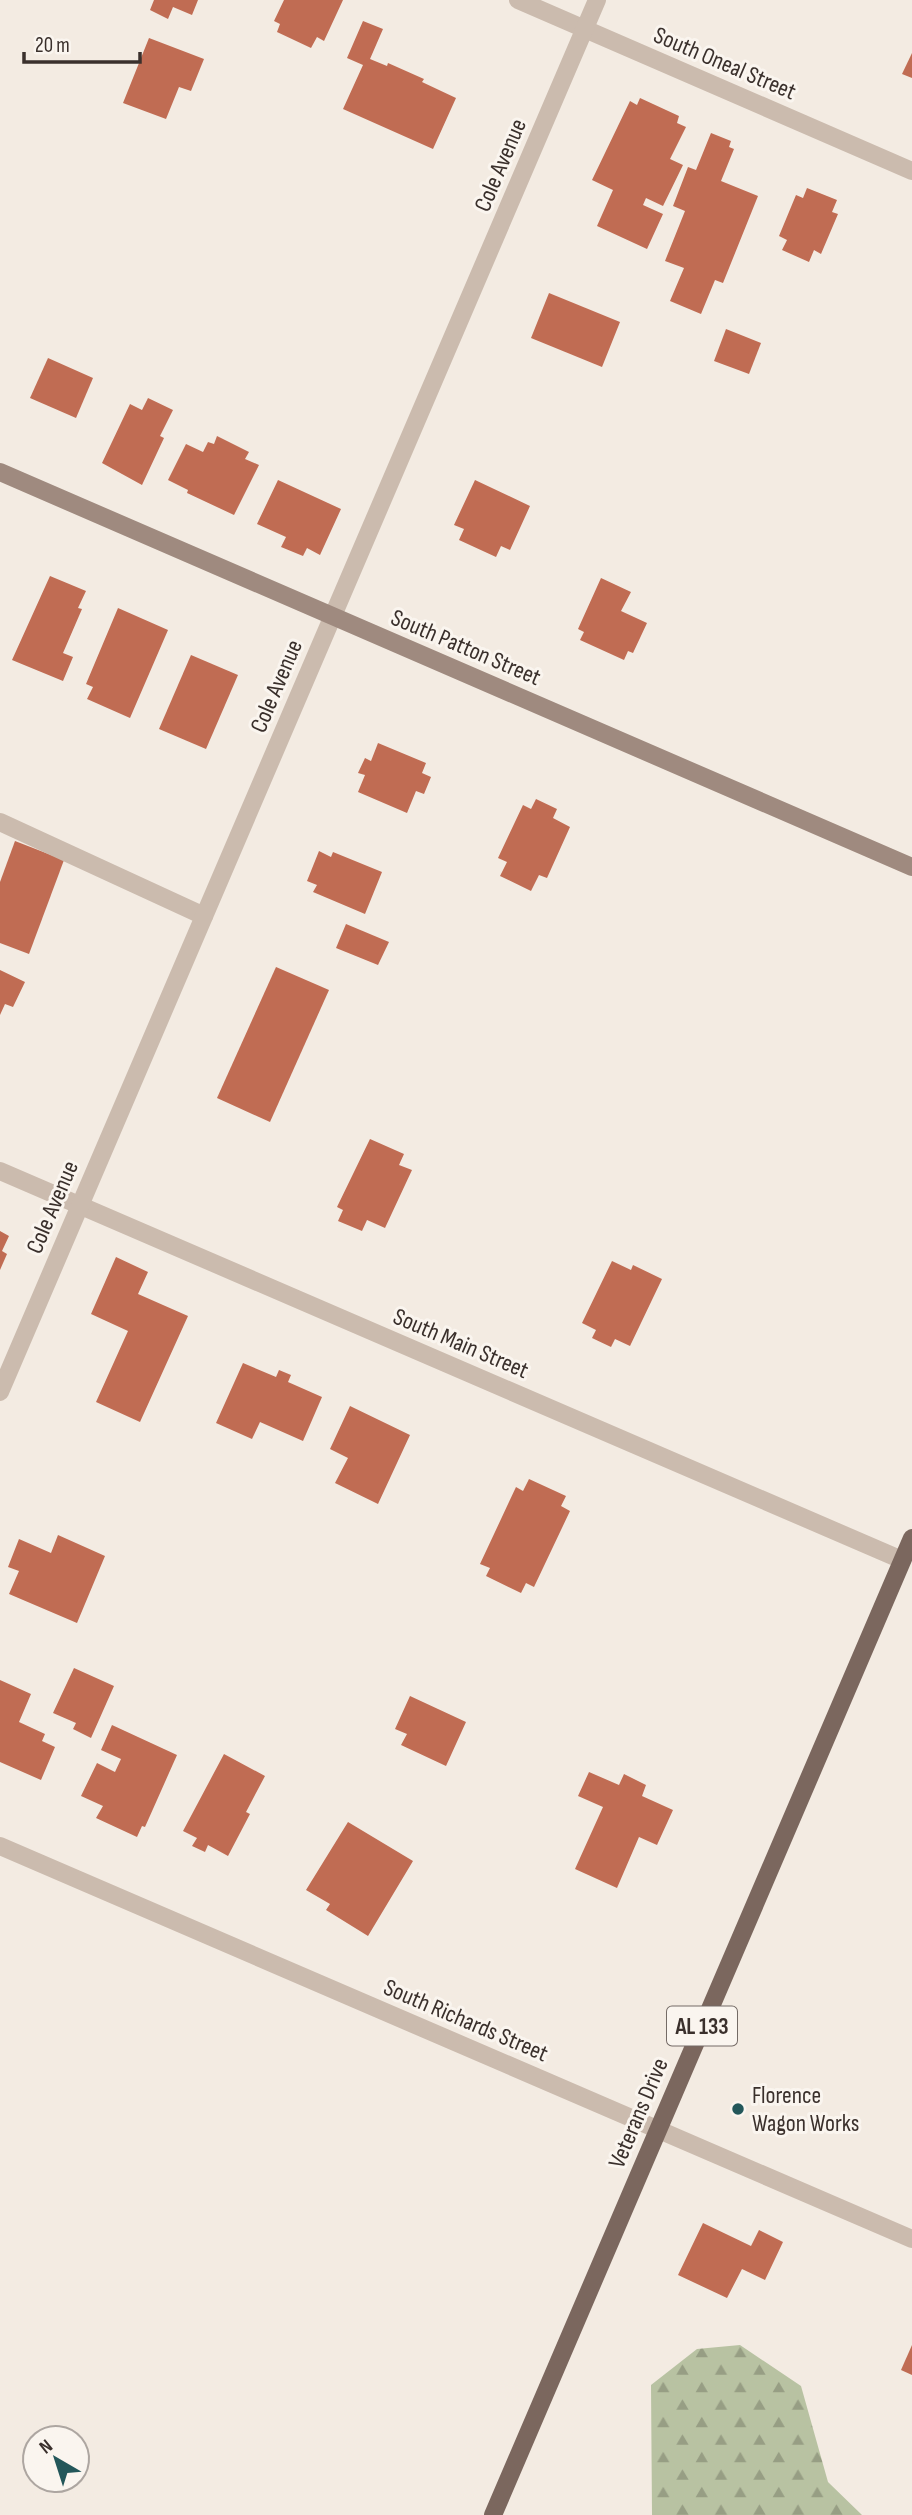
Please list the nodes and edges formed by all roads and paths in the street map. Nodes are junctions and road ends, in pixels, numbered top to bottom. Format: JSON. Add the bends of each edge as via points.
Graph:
{"nodes":[{"id":1,"x":518,"y":0,"type":"edge"},
{"id":2,"x":597,"y":0,"type":"edge"},
{"id":3,"x":585,"y":29,"type":"junction"},
{"id":4,"x":912,"y":171,"type":"edge"},
{"id":5,"x":0,"y":471,"type":"edge"},
{"id":6,"x":333,"y":616,"type":"junction"},
{"id":7,"x":0,"y":822,"type":"edge"},
{"id":8,"x":912,"y":867,"type":"edge"},
{"id":9,"x":204,"y":916,"type":"junction"},
{"id":10,"x":0,"y":1171,"type":"edge"},
{"id":11,"x":79,"y":1205,"type":"junction"},
{"id":12,"x":0,"y":1392,"type":"edge"},
{"id":13,"x":912,"y":1538,"type":"edge"},
{"id":14,"x":902,"y":1560,"type":"junction"},
{"id":15,"x":0,"y":1846,"type":"edge"},
{"id":16,"x":658,"y":2130,"type":"junction"},
{"id":17,"x":912,"y":2239,"type":"edge"},
{"id":18,"x":493,"y":2515,"type":"edge"}],
"edges":[{"from":1,"to":3,"type":"street","name":"South Oneal Street"},
{"from":2,"to":3,"type":"street","name":"Cole Avenue"},
{"from":3,"to":4,"type":"street","name":"South Oneal Street"},
{"from":3,"to":6,"type":"street","name":"Cole Avenue"},
{"from":5,"to":6,"type":"street","name":"South Patton Street"},
{"from":6,"to":8,"type":"street","name":"South Patton Street"},
{"from":6,"to":9,"type":"street","name":"Cole Avenue"},
{"from":7,"to":9,"type":"street"},
{"from":9,"to":11,"type":"street","name":"Cole Avenue"},
{"from":10,"to":11,"type":"street","name":"South Main Street"},
{"from":11,"to":12,"type":"street","name":"Cole Avenue"},
{"from":11,"to":14,"type":"street","name":"South Main Street"},
{"from":13,"to":14,"type":"main road","name":"Veterans Drive","number":"AL 133"},
{"from":14,"to":16,"type":"main road","name":"Veterans Drive","number":"AL 133"},
{"from":15,"to":16,"type":"street","name":"South Richards Street"},
{"from":16,"to":17,"type":"street","name":"South Richards Street"},
{"from":16,"to":18,"type":"main road","name":"Veterans Drive","number":"AL 133"}]}
